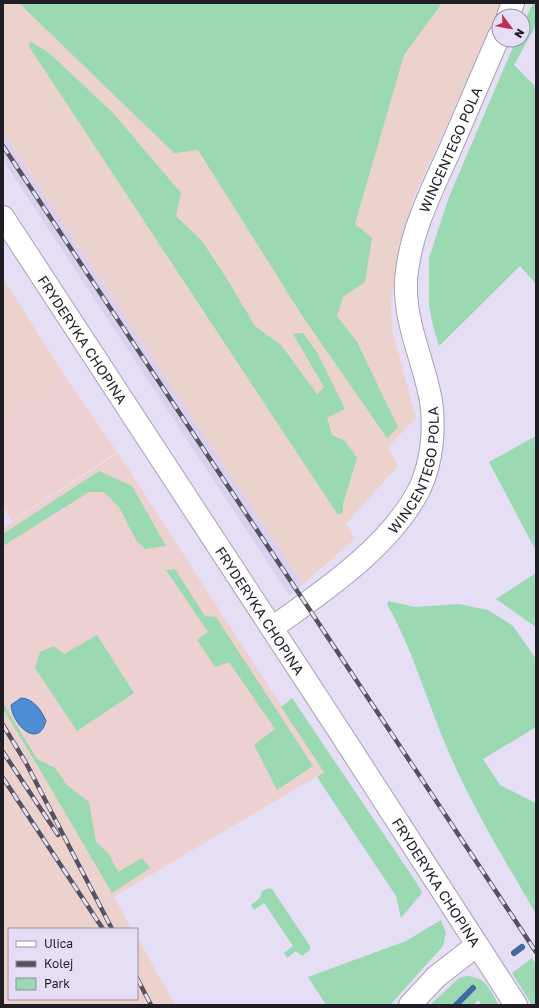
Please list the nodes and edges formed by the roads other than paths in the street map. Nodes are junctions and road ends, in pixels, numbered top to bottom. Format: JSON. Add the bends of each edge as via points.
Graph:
{"nodes":[{"id":1,"x":494,"y":48,"type":"edge"},
{"id":2,"x":3,"y":217,"type":"edge"},
{"id":3,"x":272,"y":628,"type":"junction"},
{"id":4,"x":477,"y":945,"type":"junction"},
{"id":5,"x":410,"y":1005,"type":"edge"},
{"id":6,"x":516,"y":1005,"type":"edge"}],
"edges":[{"from":1,"to":3,"type":"street","name":"WINCENTEGO POLA","via":[[425,204],[411,242],[406,282],[407,309],[431,402],[433,431],[429,460],[420,488],[405,512],[365,556],[320,594]]},
{"from":2,"to":3,"type":"street","name":"FRYDERYKA CHOPINA"},
{"from":3,"to":4,"type":"street","name":"FRYDERYKA CHOPINA"},
{"from":4,"to":5,"type":"street","via":[[436,977]]},
{"from":4,"to":6,"type":"street","name":"FRYDERYKA CHOPINA"}]}
